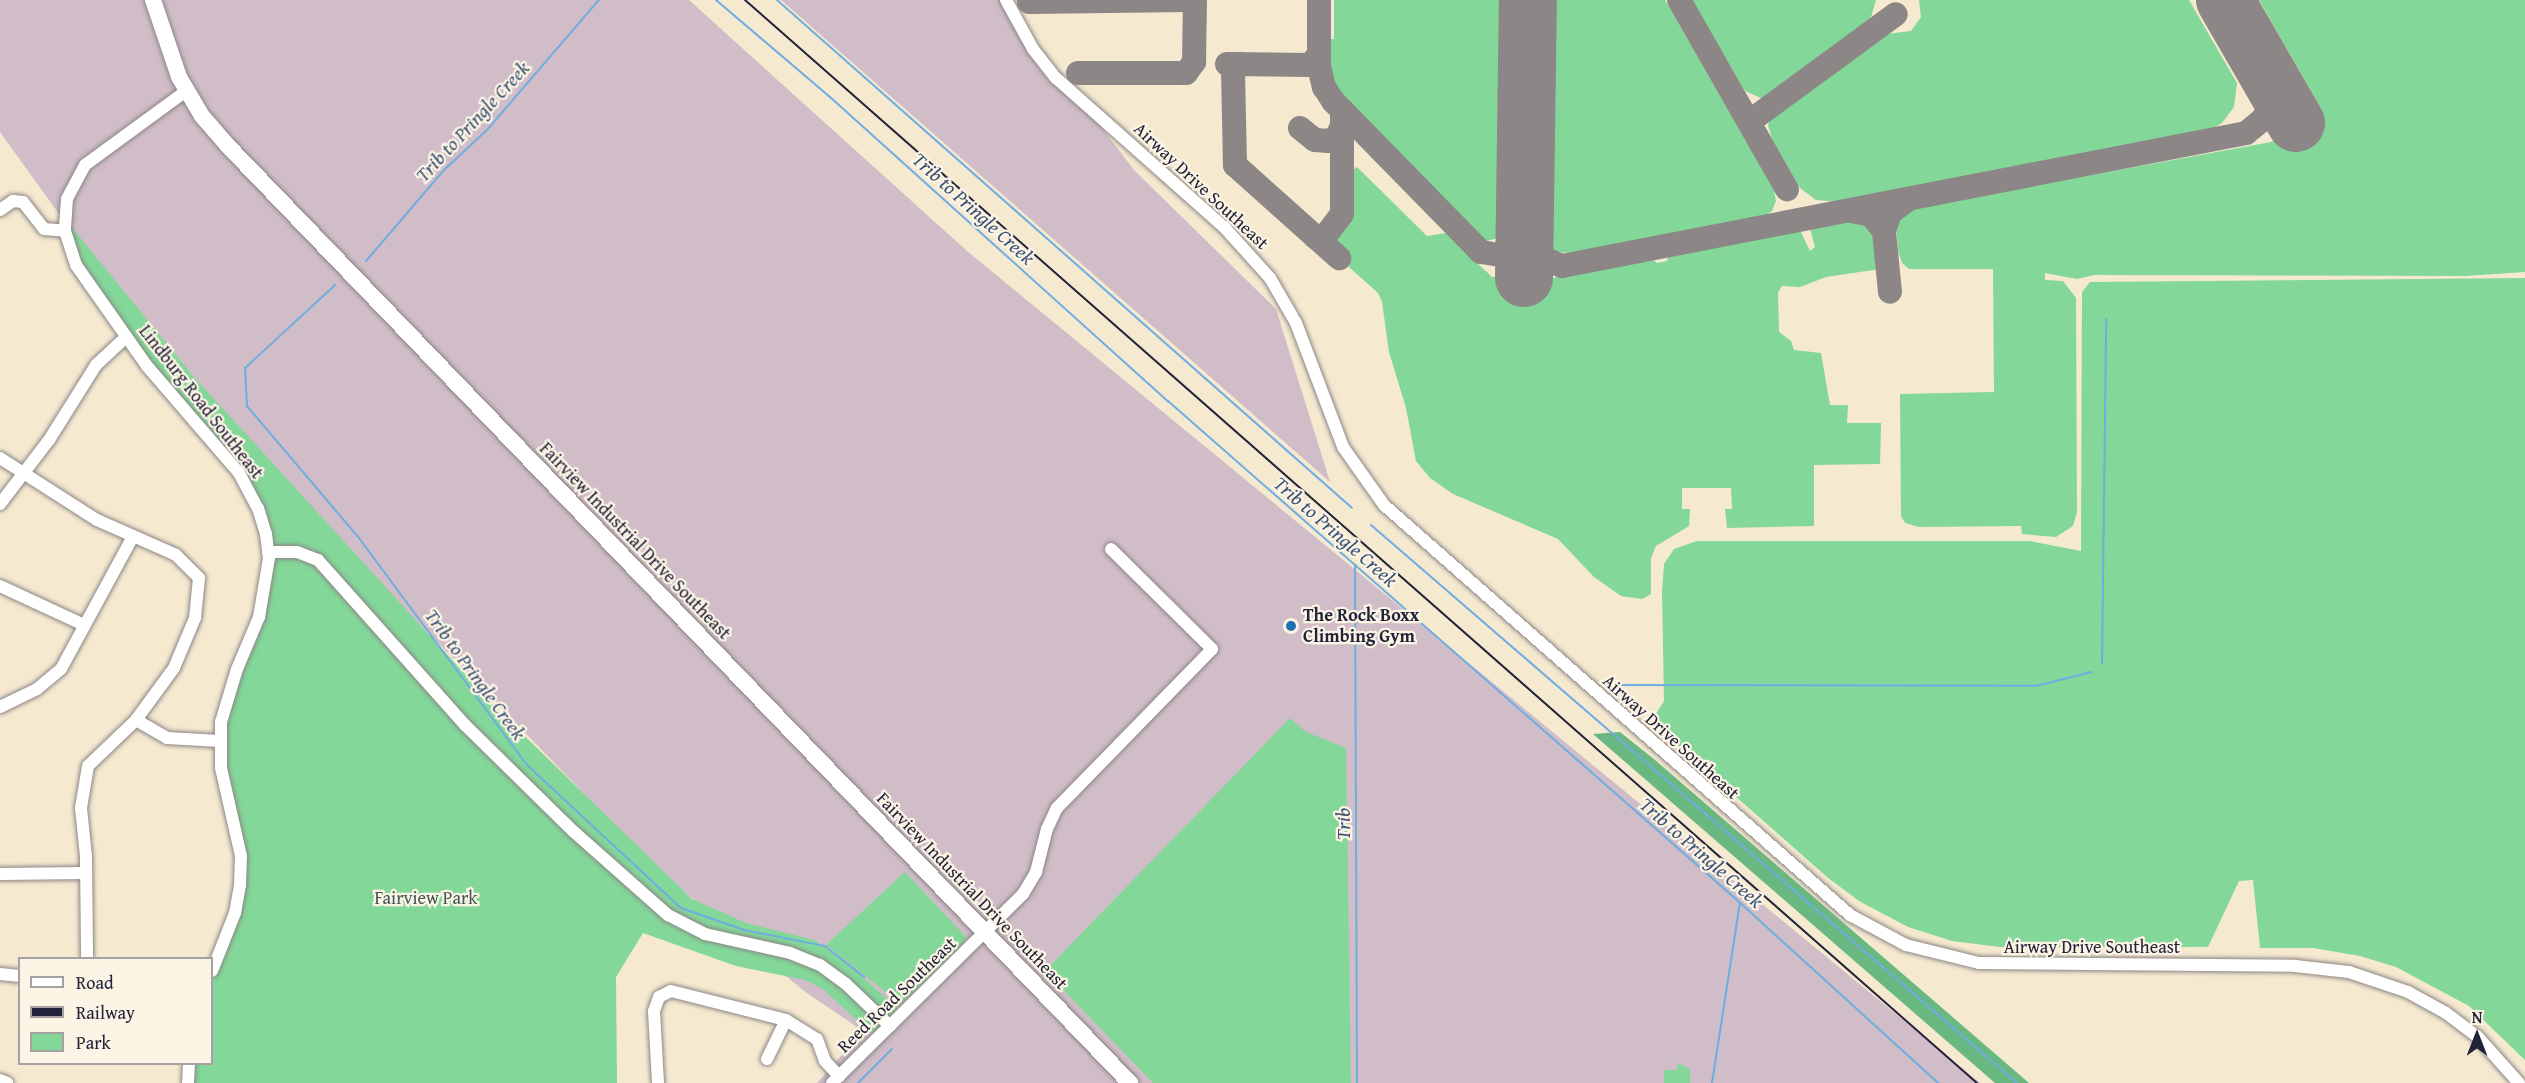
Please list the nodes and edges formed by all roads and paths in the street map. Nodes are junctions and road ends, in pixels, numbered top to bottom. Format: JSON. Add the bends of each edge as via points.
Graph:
{"nodes":[{"id":1,"x":153,"y":0,"type":"edge"},
{"id":2,"x":1006,"y":0,"type":"edge"},
{"id":3,"x":186,"y":91,"type":"junction"},
{"id":4,"x":0,"y":210,"type":"edge"},
{"id":5,"x":65,"y":231,"type":"junction"},
{"id":6,"x":126,"y":337,"type":"junction"},
{"id":7,"x":0,"y":458,"type":"edge"},
{"id":8,"x":23,"y":474,"type":"junction"},
{"id":9,"x":0,"y":504,"type":"edge"},
{"id":10,"x":132,"y":538,"type":"junction"},
{"id":11,"x":1111,"y":549,"type":"dead end"},
{"id":12,"x":268,"y":552,"type":"junction"},
{"id":13,"x":0,"y":586,"type":"edge"},
{"id":14,"x":84,"y":625,"type":"junction"},
{"id":15,"x":0,"y":706,"type":"edge"},
{"id":16,"x":136,"y":720,"type":"junction"},
{"id":17,"x":220,"y":741,"type":"junction"},
{"id":18,"x":86,"y":873,"type":"junction"},
{"id":19,"x":0,"y":874,"type":"edge"},
{"id":20,"x":987,"y":934,"type":"junction"},
{"id":21,"x":87,"y":957,"type":"edge"},
{"id":22,"x":213,"y":968,"type":"edge"},
{"id":23,"x":0,"y":974,"type":"edge"},
{"id":24,"x":18,"y":976,"type":"edge"},
{"id":25,"x":786,"y":1020,"type":"junction"},
{"id":26,"x":890,"y":1026,"type":"junction"},
{"id":27,"x":767,"y":1059,"type":"dead end"},
{"id":28,"x":189,"y":1065,"type":"edge"},
{"id":29,"x":836,"y":1079,"type":"edge"},
{"id":30,"x":0,"y":1080,"type":"edge"},
{"id":31,"x":7,"y":1083,"type":"edge"},
{"id":32,"x":188,"y":1083,"type":"edge"},
{"id":33,"x":658,"y":1083,"type":"edge"},
{"id":34,"x":1130,"y":1083,"type":"edge"},
{"id":35,"x":2519,"y":1083,"type":"edge"}],
"edges":[{"from":1,"to":3,"type":"main road","name":"Fairview Industrial Drive Southeast","via":[[164,42]]},
{"from":2,"to":35,"type":"street","name":"Airway Drive Southeast","via":[[1026,36],[1068,90],[1224,226],[1270,278],[1296,323],[1343,447],[1384,506],[1850,915],[1915,948],[1979,963],[2295,966],[2357,974],[2408,992],[2457,1021],[2490,1049]]},
{"from":3,"to":5,"type":"street","name":"Lindburg Road Southeast","via":[[85,165],[67,200]]},
{"from":3,"to":20,"type":"main road","name":"Fairview Industrial Drive Southeast","via":[[228,146]]},
{"from":4,"to":5,"type":"street","via":[[13,201],[23,201],[44,229]]},
{"from":5,"to":6,"type":"street","name":"Lindburg Road Southeast","via":[[76,265]]},
{"from":6,"to":8,"type":"street","via":[[96,365],[63,421]]},
{"from":6,"to":12,"type":"street","name":"Lindburg Road Southeast","via":[[176,404],[239,473],[258,508]]},
{"from":7,"to":8,"type":"street"},
{"from":8,"to":9,"type":"street"},
{"from":8,"to":10,"type":"street"},
{"from":10,"to":14,"type":"street"},
{"from":10,"to":16,"type":"street","via":[[177,555],[199,578],[200,593],[186,644],[162,688]]},
{"from":11,"to":20,"type":"street","name":"Reed Road Southeast","via":[[1212,649],[1057,808],[1029,885]]},
{"from":12,"to":17,"type":"street","name":"Lindburg Road Southeast","via":[[259,617],[225,705]]},
{"from":12,"to":26,"type":"street","via":[[297,552],[318,560],[466,726],[655,905],[692,929],[790,953],[820,965]]},
{"from":13,"to":14,"type":"street"},
{"from":14,"to":15,"type":"street","via":[[70,656],[51,680],[21,699]]},
{"from":16,"to":17,"type":"street","via":[[167,738]]},
{"from":16,"to":18,"type":"street","via":[[88,766],[81,808]]},
{"from":17,"to":22,"type":"street","name":"Lindburg Road Southeast","via":[[224,786],[240,856],[240,885],[235,913]]},
{"from":18,"to":19,"type":"street"},
{"from":18,"to":21,"type":"street"},
{"from":20,"to":26,"type":"street","name":"Reed Road Southeast"},
{"from":20,"to":34,"type":"main road","name":"Fairview Industrial Drive Southeast"},
{"from":23,"to":24,"type":"street"},
{"from":25,"to":27,"type":"street"},
{"from":25,"to":29,"type":"street","via":[[817,1039]]},
{"from":25,"to":33,"type":"street","via":[[675,991],[662,994],[654,1011]]},
{"from":26,"to":29,"type":"street","name":"Reed Road Southeast"},
{"from":28,"to":32,"type":"street"},
{"from":30,"to":31,"type":"street"}]}
